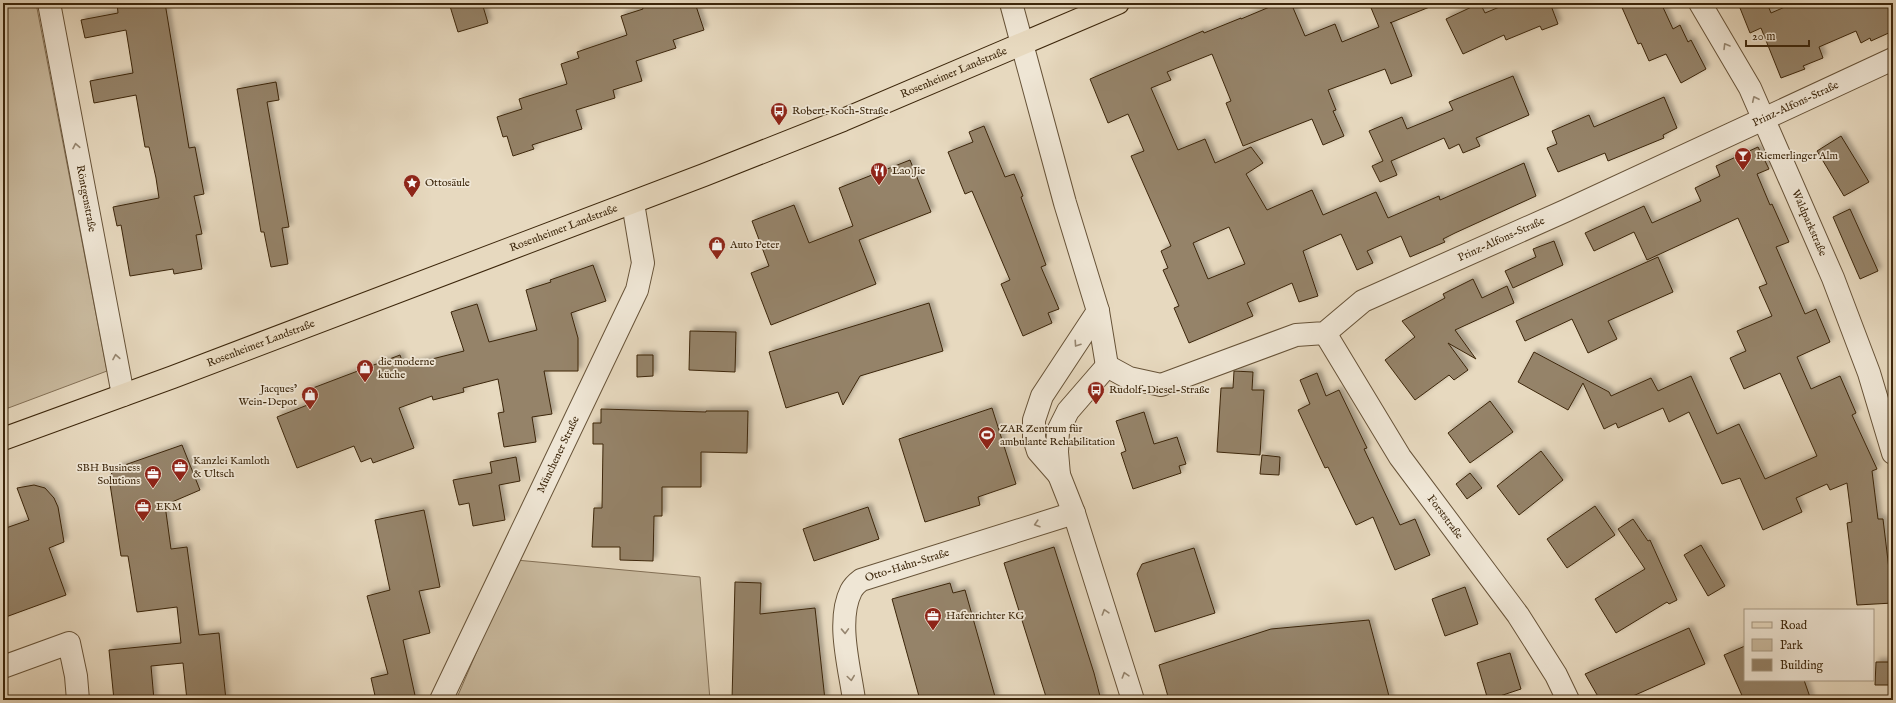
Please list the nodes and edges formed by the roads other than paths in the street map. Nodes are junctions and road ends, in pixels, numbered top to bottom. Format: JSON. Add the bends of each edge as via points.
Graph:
{"nodes":[{"id":1,"x":49,"y":3,"type":"edge"},
{"id":2,"x":1011,"y":3,"type":"edge"},
{"id":3,"x":1118,"y":3,"type":"edge"},
{"id":4,"x":1700,"y":3,"type":"edge"},
{"id":5,"x":1021,"y":44,"type":"junction"},
{"id":6,"x":1893,"y":59,"type":"edge"},
{"id":7,"x":1764,"y":118,"type":"junction"},
{"id":8,"x":633,"y":202,"type":"junction"},
{"id":9,"x":1098,"y":311,"type":"junction"},
{"id":10,"x":1325,"y":333,"type":"junction"},
{"id":11,"x":1107,"y":366,"type":"junction"},
{"id":12,"x":123,"y":395,"type":"junction"},
{"id":13,"x":3,"y":439,"type":"edge"},
{"id":14,"x":1893,"y":453,"type":"edge"},
{"id":15,"x":1059,"y":475,"type":"junction"},
{"id":16,"x":1074,"y":513,"type":"junction"},
{"id":17,"x":3,"y":668,"type":"edge"},
{"id":18,"x":78,"y":700,"type":"edge"},
{"id":19,"x":441,"y":700,"type":"edge"},
{"id":20,"x":854,"y":700,"type":"edge"},
{"id":21,"x":1133,"y":700,"type":"edge"},
{"id":22,"x":1568,"y":700,"type":"edge"}],
"edges":[{"from":12,"to":1,"type":"street","name":"Röntgenstraße","one_way":true},
{"from":2,"to":5,"type":"street"},
{"from":3,"to":5,"type":"main road","name":"Rosenheimer Landstraße"},
{"from":7,"to":4,"type":"street","name":"Waldparkstraße","one_way":true,"via":[[1748,84]]},
{"from":5,"to":8,"type":"main road","name":"Rosenheimer Landstraße","via":[[843,120]]},
{"from":5,"to":9,"type":"street"},
{"from":6,"to":7,"type":"street","name":"Prinz-Alfons-Straße"},
{"from":7,"to":10,"type":"street","name":"Prinz-Alfons-Straße","via":[[1565,212],[1363,301]]},
{"from":7,"to":14,"type":"street","name":"Waldparkstraße","via":[[1855,334]]},
{"from":8,"to":12,"type":"main road","name":"Rosenheimer Landstraße"},
{"from":8,"to":19,"type":"street","name":"Münchener Straße","via":[[643,264],[637,290]]},
{"from":9,"to":11,"type":"street"},
{"from":9,"to":15,"type":"street","one_way":true,"via":[[1042,396],[1034,420],[1034,438],[1038,451]]},
{"from":10,"to":11,"type":"street","via":[[1296,335],[1161,385],[1129,378]]},
{"from":10,"to":22,"type":"street","name":"Forststraße","via":[[1400,457],[1518,615],[1556,675]]},
{"from":11,"to":15,"type":"street","via":[[1068,411],[1058,431]]},
{"from":12,"to":13,"type":"main road","name":"Rosenheimer Landstraße"},
{"from":15,"to":16,"type":"street"},
{"from":16,"to":20,"type":"street","name":"Otto-Hahn-Straße","one_way":true,"via":[[861,580],[851,590],[846,606],[844,633]]},
{"from":21,"to":16,"type":"street","one_way":true},
{"from":17,"to":18,"type":"street","via":[[69,643]]}]}
